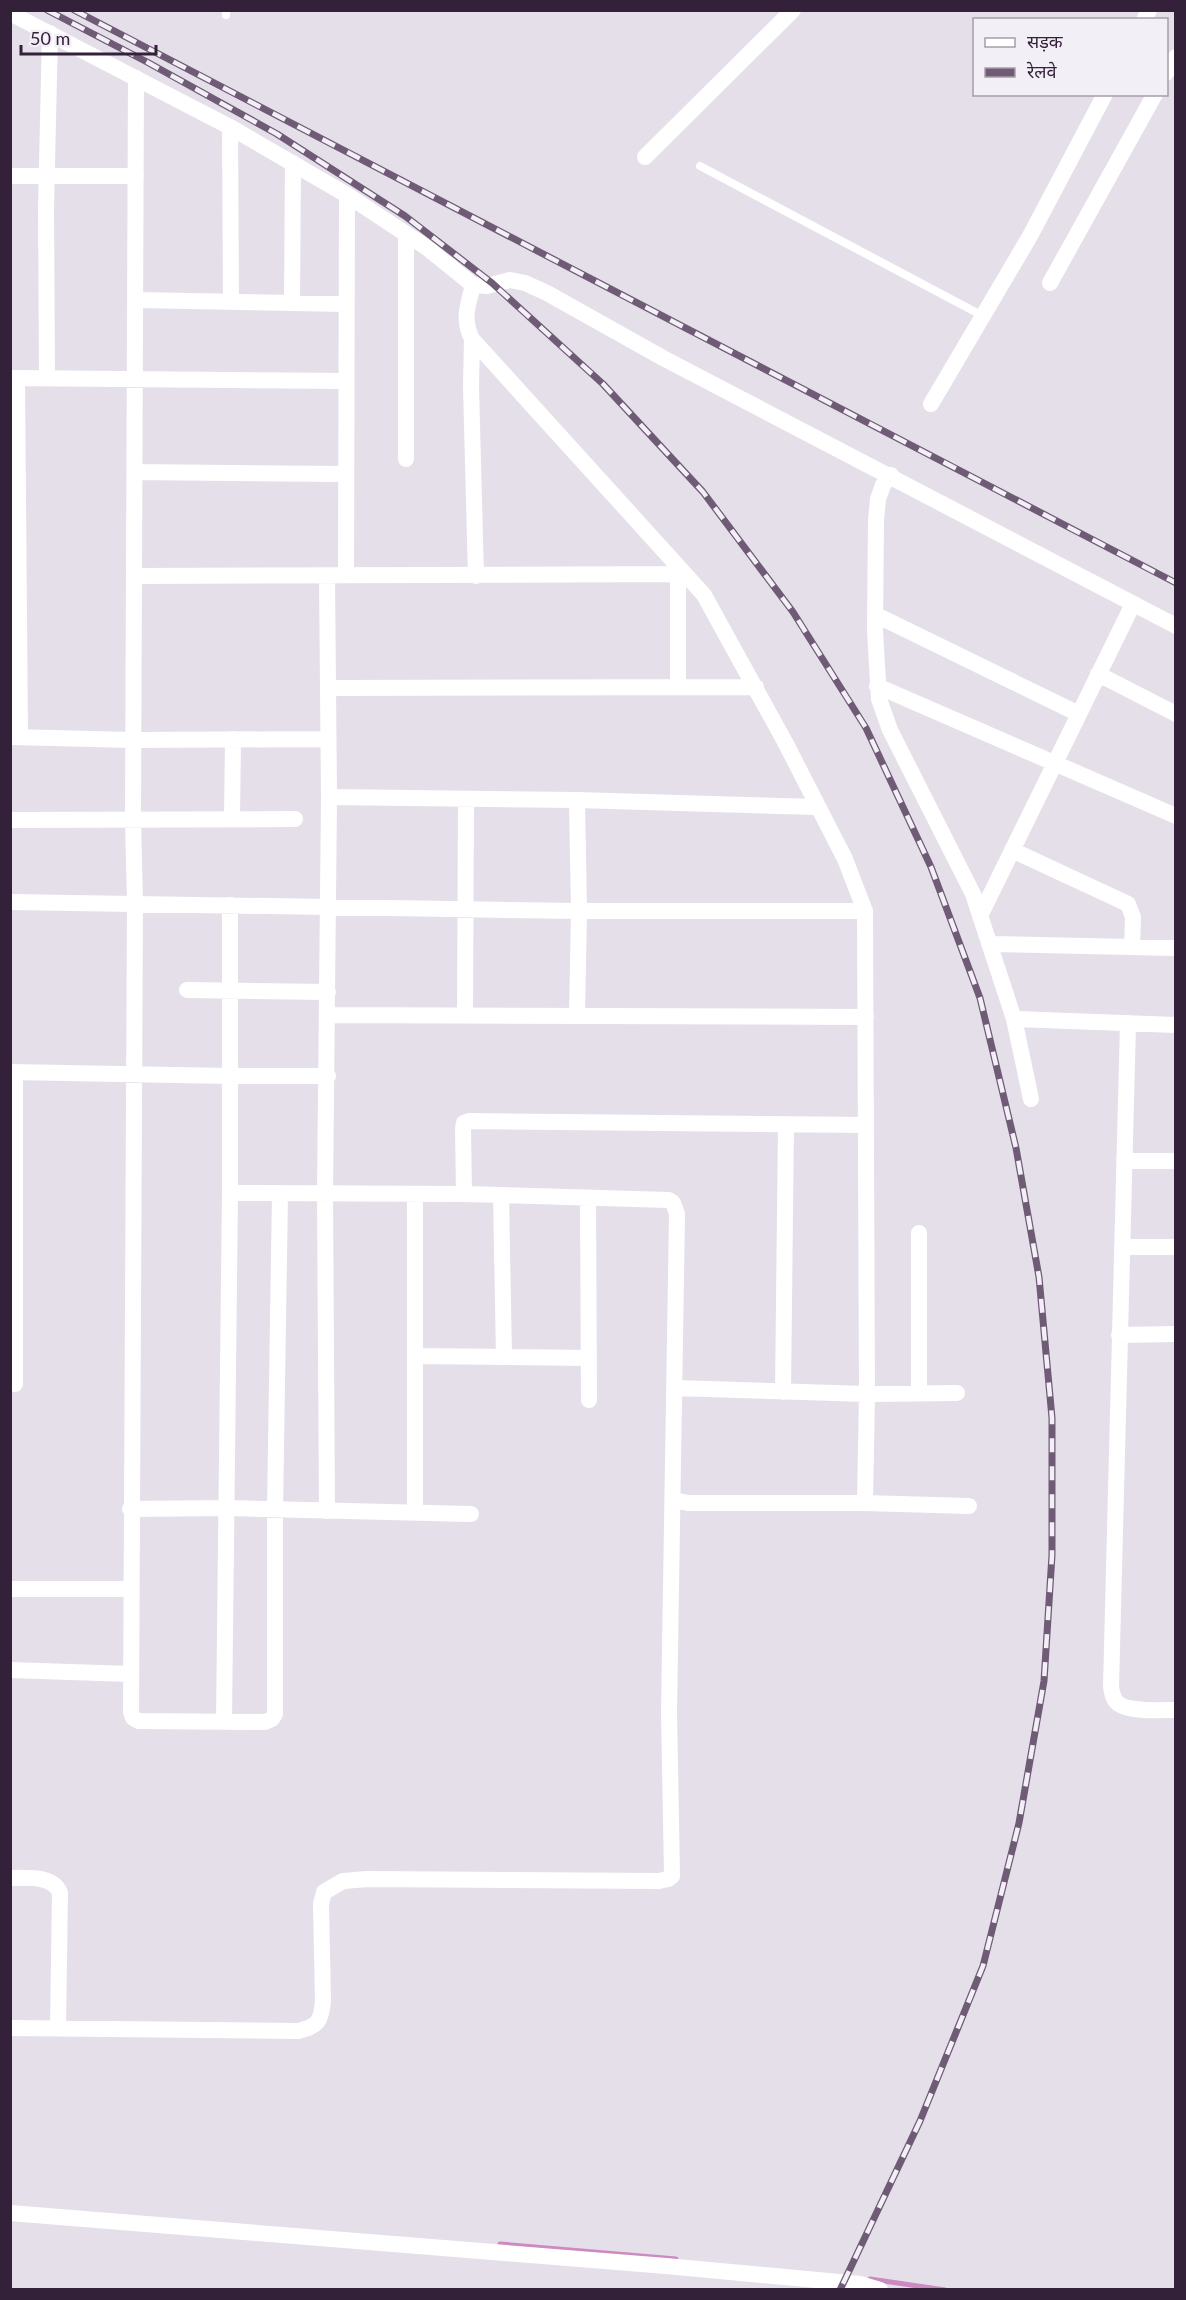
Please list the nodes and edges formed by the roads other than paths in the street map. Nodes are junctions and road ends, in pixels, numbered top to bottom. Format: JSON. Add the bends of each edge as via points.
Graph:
{"nodes":[{"id":1,"x":793,"y":10,"type":"edge"},
{"id":2,"x":10,"y":13,"type":"edge"},
{"id":3,"x":50,"y":33,"type":"junction"},
{"id":4,"x":136,"y":78,"type":"junction"},
{"id":5,"x":1104,"y":96,"type":"edge"},
{"id":6,"x":1154,"y":96,"type":"edge"},
{"id":7,"x":230,"y":127,"type":"junction"},
{"id":8,"x":645,"y":157,"type":"dead end"},
{"id":9,"x":292,"y":163,"type":"junction"},
{"id":10,"x":700,"y":166,"type":"dead end"},
{"id":11,"x":10,"y":176,"type":"edge"},
{"id":12,"x":46,"y":176,"type":"junction"},
{"id":13,"x":136,"y":176,"type":"junction"},
{"id":14,"x":347,"y":195,"type":"junction"},
{"id":15,"x":406,"y":234,"type":"junction"},
{"id":16,"x":1050,"y":283,"type":"dead end"},
{"id":17,"x":473,"y":285,"type":"junction"},
{"id":18,"x":136,"y":300,"type":"junction"},
{"id":19,"x":231,"y":302,"type":"junction"},
{"id":20,"x":291,"y":303,"type":"junction"},
{"id":21,"x":346,"y":304,"type":"junction"},
{"id":22,"x":983,"y":316,"type":"junction"},
{"id":23,"x":472,"y":339,"type":"junction"},
{"id":24,"x":14,"y":378,"type":"edge"},
{"id":25,"x":47,"y":378,"type":"junction"},
{"id":26,"x":136,"y":378,"type":"junction"},
{"id":27,"x":346,"y":381,"type":"junction"},
{"id":28,"x":931,"y":404,"type":"dead end"},
{"id":29,"x":406,"y":459,"type":"dead end"},
{"id":30,"x":136,"y":472,"type":"junction"},
{"id":31,"x":345,"y":474,"type":"junction"},
{"id":32,"x":891,"y":475,"type":"junction"},
{"id":33,"x":682,"y":574,"type":"junction"},
{"id":34,"x":346,"y":575,"type":"junction"},
{"id":35,"x":135,"y":576,"type":"junction"},
{"id":36,"x":327,"y":576,"type":"junction"},
{"id":37,"x":476,"y":576,"type":"junction"},
{"id":38,"x":1133,"y":604,"type":"junction"},
{"id":39,"x":876,"y":615,"type":"junction"},
{"id":40,"x":1176,"y":626,"type":"edge"},
{"id":41,"x":1098,"y":674,"type":"junction"},
{"id":42,"x":877,"y":686,"type":"junction"},
{"id":43,"x":678,"y":687,"type":"junction"},
{"id":44,"x":756,"y":687,"type":"junction"},
{"id":45,"x":328,"y":688,"type":"junction"},
{"id":46,"x":1078,"y":714,"type":"junction"},
{"id":47,"x":1176,"y":714,"type":"edge"},
{"id":48,"x":15,"y":737,"type":"edge"},
{"id":49,"x":233,"y":739,"type":"junction"},
{"id":50,"x":328,"y":739,"type":"junction"},
{"id":51,"x":133,"y":740,"type":"junction"},
{"id":52,"x":1054,"y":763,"type":"junction"},
{"id":53,"x":329,"y":797,"type":"junction"},
{"id":54,"x":466,"y":800,"type":"junction"},
{"id":55,"x":577,"y":800,"type":"junction"},
{"id":56,"x":817,"y":807,"type":"junction"},
{"id":57,"x":1176,"y":816,"type":"edge"},
{"id":58,"x":133,"y":819,"type":"junction"},
{"id":59,"x":232,"y":819,"type":"junction"},
{"id":60,"x":296,"y":819,"type":"dead end"},
{"id":61,"x":10,"y":820,"type":"edge"},
{"id":62,"x":1012,"y":850,"type":"junction"},
{"id":63,"x":10,"y":902,"type":"edge"},
{"id":64,"x":135,"y":903,"type":"junction"},
{"id":65,"x":230,"y":905,"type":"junction"},
{"id":66,"x":327,"y":907,"type":"junction"},
{"id":67,"x":466,"y":909,"type":"junction"},
{"id":68,"x":579,"y":911,"type":"junction"},
{"id":69,"x":865,"y":911,"type":"junction"},
{"id":70,"x":980,"y":916,"type":"junction"},
{"id":71,"x":989,"y":944,"type":"junction"},
{"id":72,"x":1132,"y":947,"type":"junction"},
{"id":73,"x":1176,"y":948,"type":"edge"},
{"id":74,"x":187,"y":990,"type":"dead end"},
{"id":75,"x":231,"y":990,"type":"junction"},
{"id":76,"x":328,"y":992,"type":"junction"},
{"id":77,"x":465,"y":1015,"type":"junction"},
{"id":78,"x":577,"y":1015,"type":"junction"},
{"id":79,"x":328,"y":1016,"type":"junction"},
{"id":80,"x":866,"y":1017,"type":"junction"},
{"id":81,"x":1014,"y":1019,"type":"junction"},
{"id":82,"x":1128,"y":1023,"type":"junction"},
{"id":83,"x":1176,"y":1025,"type":"edge"},
{"id":84,"x":13,"y":1072,"type":"edge"},
{"id":85,"x":133,"y":1074,"type":"junction"},
{"id":86,"x":328,"y":1076,"type":"junction"},
{"id":87,"x":230,"y":1077,"type":"junction"},
{"id":88,"x":1031,"y":1100,"type":"dead end"},
{"id":89,"x":786,"y":1124,"type":"junction"},
{"id":90,"x":866,"y":1125,"type":"junction"},
{"id":91,"x":1124,"y":1161,"type":"junction"},
{"id":92,"x":1176,"y":1161,"type":"edge"},
{"id":93,"x":230,"y":1193,"type":"junction"},
{"id":94,"x":280,"y":1194,"type":"junction"},
{"id":95,"x":325,"y":1194,"type":"junction"},
{"id":96,"x":464,"y":1194,"type":"junction"},
{"id":97,"x":415,"y":1195,"type":"junction"},
{"id":98,"x":501,"y":1195,"type":"junction"},
{"id":99,"x":588,"y":1198,"type":"junction"},
{"id":100,"x":919,"y":1233,"type":"dead end"},
{"id":101,"x":1122,"y":1247,"type":"junction"},
{"id":102,"x":1176,"y":1247,"type":"edge"},
{"id":103,"x":1176,"y":1334,"type":"edge"},
{"id":104,"x":1119,"y":1335,"type":"junction"},
{"id":105,"x":416,"y":1356,"type":"junction"},
{"id":106,"x":504,"y":1357,"type":"junction"},
{"id":107,"x":588,"y":1358,"type":"junction"},
{"id":108,"x":15,"y":1384,"type":"dead end"},
{"id":109,"x":674,"y":1388,"type":"junction"},
{"id":110,"x":783,"y":1392,"type":"junction"},
{"id":111,"x":919,"y":1393,"type":"junction"},
{"id":112,"x":957,"y":1393,"type":"dead end"},
{"id":113,"x":867,"y":1394,"type":"junction"},
{"id":114,"x":589,"y":1400,"type":"dead end"},
{"id":115,"x":674,"y":1500,"type":"junction"},
{"id":116,"x":865,"y":1503,"type":"junction"},
{"id":117,"x":969,"y":1506,"type":"dead end"},
{"id":118,"x":226,"y":1508,"type":"junction"},
{"id":119,"x":130,"y":1509,"type":"junction"},
{"id":120,"x":274,"y":1510,"type":"junction"},
{"id":121,"x":327,"y":1511,"type":"junction"},
{"id":122,"x":416,"y":1513,"type":"junction"},
{"id":123,"x":471,"y":1514,"type":"dead end"},
{"id":124,"x":10,"y":1589,"type":"edge"},
{"id":125,"x":131,"y":1589,"type":"junction"},
{"id":126,"x":10,"y":1670,"type":"edge"},
{"id":127,"x":131,"y":1674,"type":"junction"},
{"id":128,"x":1176,"y":1710,"type":"edge"},
{"id":129,"x":224,"y":1721,"type":"junction"},
{"id":130,"x":10,"y":1878,"type":"edge"},
{"id":131,"x":10,"y":2028,"type":"edge"},
{"id":132,"x":58,"y":2028,"type":"junction"},
{"id":133,"x":10,"y":2213,"type":"edge"},
{"id":134,"x":880,"y":2289,"type":"edge"}],
"edges":[{"from":1,"to":8,"type":"street"},
{"from":2,"to":3,"type":"street"},
{"from":3,"to":4,"type":"street"},
{"from":3,"to":12,"type":"street"},
{"from":4,"to":7,"type":"street"},
{"from":4,"to":13,"type":"street"},
{"from":5,"to":22,"type":"street"},
{"from":6,"to":16,"type":"street"},
{"from":7,"to":9,"type":"street"},
{"from":7,"to":19,"type":"street"},
{"from":9,"to":14,"type":"street"},
{"from":9,"to":20,"type":"street"},
{"from":10,"to":22,"type":"lane"},
{"from":11,"to":12,"type":"street"},
{"from":12,"to":13,"type":"street"},
{"from":12,"to":25,"type":"street"},
{"from":13,"to":18,"type":"street"},
{"from":14,"to":15,"type":"street"},
{"from":14,"to":21,"type":"street"},
{"from":15,"to":17,"type":"street"},
{"from":15,"to":29,"type":"street"},
{"from":17,"to":23,"type":"street","via":[[465,316]]},
{"from":17,"to":32,"type":"street","via":[[510,280],[525,283]]},
{"from":18,"to":19,"type":"street"},
{"from":18,"to":26,"type":"street"},
{"from":19,"to":20,"type":"street"},
{"from":20,"to":21,"type":"street"},
{"from":21,"to":27,"type":"street"},
{"from":22,"to":28,"type":"street"},
{"from":23,"to":33,"type":"street"},
{"from":23,"to":37,"type":"street"},
{"from":24,"to":25,"type":"street"},
{"from":24,"to":48,"type":"street"},
{"from":25,"to":26,"type":"street"},
{"from":26,"to":27,"type":"street"},
{"from":26,"to":30,"type":"street"},
{"from":27,"to":31,"type":"street"},
{"from":30,"to":31,"type":"street"},
{"from":30,"to":35,"type":"street"},
{"from":31,"to":34,"type":"street"},
{"from":32,"to":38,"type":"street"},
{"from":32,"to":39,"type":"street","via":[[878,500]]},
{"from":33,"to":37,"type":"street"},
{"from":33,"to":43,"type":"street"},
{"from":33,"to":44,"type":"street","via":[[704,595]]},
{"from":34,"to":36,"type":"street"},
{"from":34,"to":37,"type":"street"},
{"from":35,"to":36,"type":"street"},
{"from":35,"to":51,"type":"street"},
{"from":36,"to":45,"type":"street"},
{"from":38,"to":40,"type":"street"},
{"from":38,"to":41,"type":"street"},
{"from":39,"to":42,"type":"street"},
{"from":39,"to":46,"type":"street"},
{"from":41,"to":46,"type":"street"},
{"from":41,"to":47,"type":"street"},
{"from":42,"to":52,"type":"street"},
{"from":42,"to":70,"type":"street","via":[[883,716],[973,894]]},
{"from":43,"to":44,"type":"street"},
{"from":43,"to":45,"type":"street"},
{"from":44,"to":56,"type":"street"},
{"from":45,"to":50,"type":"street"},
{"from":46,"to":52,"type":"street"},
{"from":48,"to":51,"type":"street"},
{"from":49,"to":50,"type":"street"},
{"from":49,"to":51,"type":"street"},
{"from":49,"to":59,"type":"street"},
{"from":50,"to":53,"type":"street"},
{"from":51,"to":58,"type":"street"},
{"from":52,"to":57,"type":"street"},
{"from":52,"to":62,"type":"street"},
{"from":53,"to":54,"type":"street"},
{"from":53,"to":66,"type":"street"},
{"from":54,"to":55,"type":"street"},
{"from":54,"to":67,"type":"street"},
{"from":55,"to":56,"type":"street"},
{"from":55,"to":68,"type":"street"},
{"from":56,"to":69,"type":"street","via":[[848,867]]},
{"from":58,"to":59,"type":"street"},
{"from":58,"to":61,"type":"street"},
{"from":58,"to":64,"type":"street"},
{"from":59,"to":60,"type":"street"},
{"from":62,"to":70,"type":"street"},
{"from":62,"to":72,"type":"street","via":[[1128,904],[1133,916]]},
{"from":63,"to":64,"type":"street"},
{"from":64,"to":65,"type":"street"},
{"from":64,"to":85,"type":"street"},
{"from":65,"to":66,"type":"street"},
{"from":65,"to":75,"type":"street"},
{"from":66,"to":67,"type":"street"},
{"from":66,"to":76,"type":"street"},
{"from":67,"to":68,"type":"street"},
{"from":67,"to":77,"type":"street"},
{"from":68,"to":69,"type":"street"},
{"from":68,"to":78,"type":"street"},
{"from":69,"to":80,"type":"street"},
{"from":70,"to":71,"type":"street"},
{"from":71,"to":72,"type":"street"},
{"from":71,"to":81,"type":"street"},
{"from":72,"to":73,"type":"street"},
{"from":74,"to":75,"type":"street"},
{"from":75,"to":76,"type":"street"},
{"from":75,"to":87,"type":"street"},
{"from":76,"to":79,"type":"street"},
{"from":77,"to":78,"type":"street"},
{"from":77,"to":79,"type":"street"},
{"from":78,"to":80,"type":"street"},
{"from":79,"to":86,"type":"street"},
{"from":80,"to":90,"type":"street"},
{"from":81,"to":82,"type":"street"},
{"from":81,"to":88,"type":"street"},
{"from":82,"to":83,"type":"street"},
{"from":82,"to":91,"type":"street"},
{"from":84,"to":85,"type":"street"},
{"from":84,"to":108,"type":"street"},
{"from":85,"to":87,"type":"street"},
{"from":85,"to":119,"type":"street"},
{"from":86,"to":87,"type":"street"},
{"from":86,"to":95,"type":"street"},
{"from":87,"to":93,"type":"street"},
{"from":89,"to":90,"type":"street"},
{"from":89,"to":96,"type":"street","via":[[464,1123]]},
{"from":89,"to":110,"type":"street"},
{"from":90,"to":113,"type":"street"},
{"from":91,"to":92,"type":"street"},
{"from":91,"to":101,"type":"street"},
{"from":93,"to":94,"type":"street"},
{"from":93,"to":118,"type":"street"},
{"from":94,"to":95,"type":"street"},
{"from":94,"to":120,"type":"street"},
{"from":95,"to":97,"type":"street"},
{"from":95,"to":121,"type":"street"},
{"from":96,"to":97,"type":"street"},
{"from":96,"to":98,"type":"street"},
{"from":97,"to":105,"type":"street"},
{"from":98,"to":99,"type":"street"},
{"from":98,"to":106,"type":"street"},
{"from":99,"to":107,"type":"street"},
{"from":99,"to":109,"type":"street","via":[[669,1200],[676,1208]]},
{"from":100,"to":111,"type":"street"},
{"from":101,"to":102,"type":"street"},
{"from":101,"to":104,"type":"street"},
{"from":103,"to":104,"type":"street"},
{"from":104,"to":128,"type":"street","via":[[1111,1687],[1119,1705]]},
{"from":105,"to":106,"type":"street"},
{"from":105,"to":122,"type":"street"},
{"from":106,"to":107,"type":"street"},
{"from":107,"to":114,"type":"street"},
{"from":109,"to":110,"type":"street"},
{"from":109,"to":115,"type":"street"},
{"from":110,"to":113,"type":"street"},
{"from":111,"to":112,"type":"street"},
{"from":111,"to":113,"type":"street"},
{"from":113,"to":116,"type":"street"},
{"from":115,"to":116,"type":"street"},
{"from":115,"to":132,"type":"street","via":[[669,1712],[672,1876],[659,1881],[342,1881],[324,1892],[321,1904],[323,2001],[322,2013],[312,2027],[297,2031]]},
{"from":116,"to":117,"type":"street"},
{"from":118,"to":119,"type":"street"},
{"from":118,"to":120,"type":"street"},
{"from":118,"to":129,"type":"street"},
{"from":119,"to":125,"type":"street"},
{"from":120,"to":121,"type":"street"},
{"from":120,"to":129,"type":"street","via":[[275,1714],[265,1722]]},
{"from":121,"to":122,"type":"street"},
{"from":122,"to":123,"type":"street"},
{"from":124,"to":125,"type":"street"},
{"from":125,"to":127,"type":"street"},
{"from":126,"to":127,"type":"street"},
{"from":127,"to":129,"type":"street","via":[[133,1718]]},
{"from":130,"to":132,"type":"street","via":[[50,1881],[60,1893]]},
{"from":131,"to":132,"type":"street"},
{"from":133,"to":134,"type":"street","via":[[666,2266]]}]}
